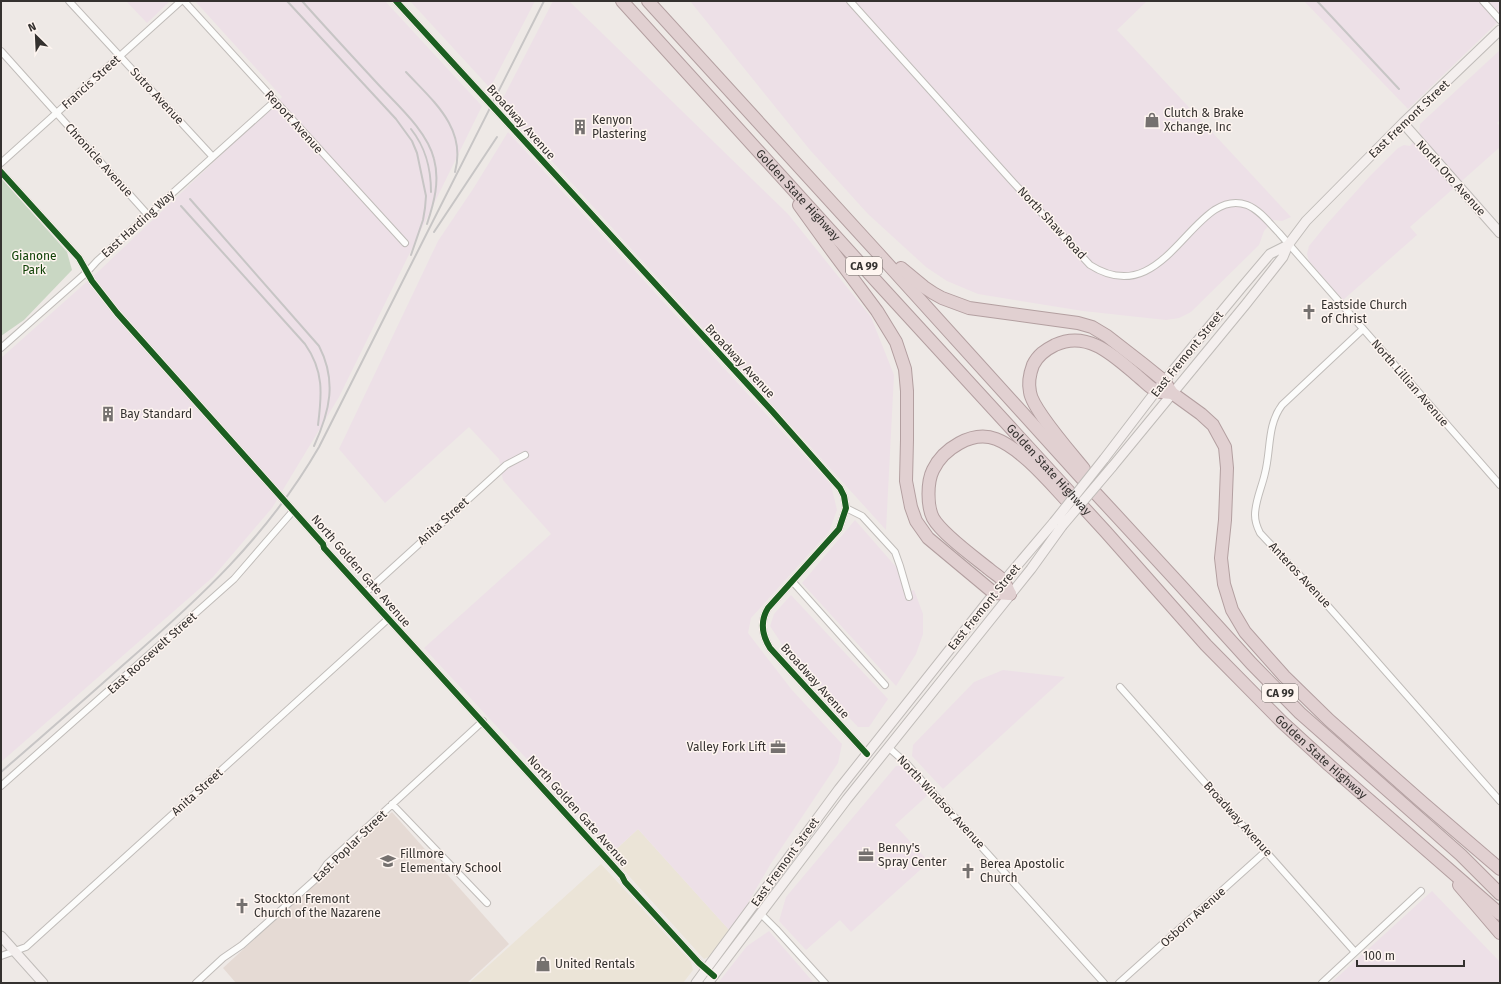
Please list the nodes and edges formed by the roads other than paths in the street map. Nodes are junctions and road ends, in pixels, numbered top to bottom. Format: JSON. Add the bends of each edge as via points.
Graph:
{"nodes":[{"id":1,"x":68,"y":1,"type":"edge"},
{"id":2,"x":180,"y":1,"type":"edge"},
{"id":3,"x":184,"y":1,"type":"edge"},
{"id":4,"x":396,"y":1,"type":"edge"},
{"id":5,"x":622,"y":1,"type":"edge"},
{"id":6,"x":648,"y":1,"type":"edge"},
{"id":7,"x":850,"y":1,"type":"edge"},
{"id":8,"x":1483,"y":1,"type":"edge"},
{"id":9,"x":1500,"y":20,"type":"edge"},
{"id":10,"x":1500,"y":30,"type":"edge"},
{"id":11,"x":1,"y":51,"type":"edge"},
{"id":12,"x":120,"y":56,"type":"junction"},
{"id":13,"x":275,"y":101,"type":"junction"},
{"id":14,"x":57,"y":113,"type":"junction"},
{"id":15,"x":1403,"y":124,"type":"junction"},
{"id":16,"x":212,"y":156,"type":"junction"},
{"id":17,"x":1,"y":163,"type":"edge"},
{"id":18,"x":770,"y":163,"type":"junction"},
{"id":19,"x":1,"y":172,"type":"edge"},
{"id":20,"x":833,"y":204,"type":"junction"},
{"id":21,"x":148,"y":214,"type":"junction"},
{"id":22,"x":1500,"y":232,"type":"edge"},
{"id":23,"x":405,"y":243,"type":"dead end"},
{"id":24,"x":1288,"y":245,"type":"junction"},
{"id":25,"x":87,"y":272,"type":"junction"},
{"id":26,"x":1362,"y":329,"type":"junction"},
{"id":27,"x":1,"y":348,"type":"edge"},
{"id":28,"x":1164,"y":381,"type":"junction"},
{"id":29,"x":1156,"y":391,"type":"junction"},
{"id":30,"x":1172,"y":393,"type":"junction"},
{"id":31,"x":526,"y":455,"type":"dead end"},
{"id":32,"x":1087,"y":484,"type":"junction"},
{"id":33,"x":1500,"y":485,"type":"edge"},
{"id":34,"x":846,"y":508,"type":"junction"},
{"id":35,"x":293,"y":511,"type":"junction"},
{"id":36,"x":1058,"y":524,"type":"junction"},
{"id":37,"x":1106,"y":532,"type":"junction"},
{"id":38,"x":792,"y":581,"type":"junction"},
{"id":39,"x":1004,"y":581,"type":"junction"},
{"id":40,"x":365,"y":593,"type":"junction"},
{"id":41,"x":994,"y":593,"type":"junction"},
{"id":42,"x":1010,"y":594,"type":"junction"},
{"id":43,"x":909,"y":597,"type":"dead end"},
{"id":44,"x":388,"y":619,"type":"junction"},
{"id":45,"x":885,"y":685,"type":"dead end"},
{"id":46,"x":1120,"y":687,"type":"dead end"},
{"id":47,"x":482,"y":721,"type":"junction"},
{"id":48,"x":879,"y":738,"type":"junction"},
{"id":49,"x":888,"y":747,"type":"junction"},
{"id":50,"x":867,"y":754,"type":"junction"},
{"id":51,"x":1,"y":786,"type":"edge"},
{"id":52,"x":1500,"y":801,"type":"edge"},
{"id":53,"x":392,"y":804,"type":"junction"},
{"id":54,"x":1266,"y":851,"type":"junction"},
{"id":55,"x":1441,"y":862,"type":"junction"},
{"id":56,"x":1500,"y":869,"type":"edge"},
{"id":57,"x":1495,"y":888,"type":"edge"},
{"id":58,"x":1421,"y":891,"type":"dead end"},
{"id":59,"x":1500,"y":894,"type":"edge"},
{"id":60,"x":487,"y":903,"type":"dead end"},
{"id":61,"x":761,"y":914,"type":"junction"},
{"id":62,"x":1500,"y":914,"type":"edge"},
{"id":63,"x":1500,"y":933,"type":"edge"},
{"id":64,"x":1,"y":936,"type":"edge"},
{"id":65,"x":14,"y":951,"type":"junction"},
{"id":66,"x":1355,"y":952,"type":"junction"},
{"id":67,"x":1,"y":956,"type":"edge"},
{"id":68,"x":710,"y":976,"type":"edge"},
{"id":69,"x":43,"y":983,"type":"edge"},
{"id":70,"x":196,"y":983,"type":"edge"},
{"id":71,"x":696,"y":983,"type":"edge"},
{"id":72,"x":825,"y":983,"type":"edge"},
{"id":73,"x":1104,"y":983,"type":"edge"},
{"id":74,"x":1119,"y":983,"type":"edge"},
{"id":75,"x":1322,"y":983,"type":"edge"}],
"edges":[{"from":1,"to":12,"type":"street","name":"Sutro Avenue"},
{"from":2,"to":12,"type":"street","name":"Francis Street"},
{"from":3,"to":13,"type":"street","name":"Report Avenue"},
{"from":4,"to":34,"type":"street","name":"Broadway Avenue","via":[[832,479],[844,496]]},
{"from":5,"to":18,"type":"highway","name":"Golden State Highway","number":"CA 99"},
{"from":6,"to":20,"type":"highway","name":"Golden State Highway","number":"CA 99"},
{"from":7,"to":24,"type":"street","name":"North Shaw Road","via":[[1011,180],[1090,264],[1100,271],[1114,276],[1140,274],[1149,269],[1214,210],[1229,204],[1242,204],[1254,209]]},
{"from":8,"to":9,"type":"street"},
{"from":10,"to":15,"type":"main road","name":"East Fremont Street"},
{"from":11,"to":14,"type":"street","name":"Chronicle Avenue"},
{"from":12,"to":14,"type":"street","name":"Francis Street"},
{"from":12,"to":16,"type":"street","name":"Sutro Avenue"},
{"from":13,"to":16,"type":"street","name":"East Harding Way"},
{"from":13,"to":23,"type":"street","name":"Report Avenue"},
{"from":14,"to":17,"type":"street","name":"Francis Street"},
{"from":14,"to":21,"type":"street","name":"Chronicle Avenue"},
{"from":15,"to":22,"type":"main road","name":"North Oro Avenue"},
{"from":15,"to":24,"type":"main road","name":"East Fremont Street","via":[[1311,216]]},
{"from":16,"to":21,"type":"street","name":"East Harding Way"},
{"from":18,"to":37,"type":"highway","name":"Golden State Highway","number":"CA 99"},
{"from":18,"to":41,"type":"highway","via":[[877,311],[896,342],[907,391],[906,481],[916,521],[928,538]]},
{"from":19,"to":25,"type":"street","name":"North Golden Gate Avenue","via":[[79,258]]},
{"from":20,"to":28,"type":"highway","via":[[911,277],[942,298],[969,308],[1092,327],[1121,346]]},
{"from":20,"to":32,"type":"highway","name":"Golden State Highway","number":"CA 99"},
{"from":21,"to":25,"type":"street","name":"East Harding Way"},
{"from":24,"to":26,"type":"street","name":"North Lillian Avenue"},
{"from":24,"to":28,"type":"main road","name":"East Fremont Street","via":[[1270,254]]},
{"from":24,"to":30,"type":"main road","name":"East Fremont Street","via":[[1283,257]]},
{"from":25,"to":27,"type":"street","name":"East Harding Way"},
{"from":25,"to":35,"type":"street","name":"North Golden Gate Avenue","via":[[117,313]]},
{"from":26,"to":33,"type":"street","name":"North Lillian Avenue"},
{"from":26,"to":52,"type":"street","name":"Anteros Avenue","via":[[1277,412],[1272,425],[1266,472],[1256,509],[1256,523],[1260,533],[1320,597]]},
{"from":28,"to":29,"type":"main road","name":"East Fremont Street"},
{"from":28,"to":30,"type":"highway"},
{"from":29,"to":30,"type":"highway"},
{"from":29,"to":32,"type":"highway","via":[[1114,356],[1086,341],[1060,343],[1046,349],[1036,358],[1031,369],[1030,394],[1040,413],[1084,470]]},
{"from":29,"to":36,"type":"main road","name":"East Fremont Street","bridge":true},
{"from":30,"to":36,"type":"main road","name":"East Fremont Street","bridge":true,"via":[[1112,466]]},
{"from":30,"to":56,"type":"highway","via":[[1213,425],[1225,447],[1227,468],[1222,564],[1224,584],[1244,632],[1329,720]]},
{"from":31,"to":40,"type":"street","name":"Anita Street","via":[[502,468]]},
{"from":32,"to":57,"type":"highway","name":"Golden State Highway","number":"CA 99","via":[[1300,713]]},
{"from":34,"to":38,"type":"street","name":"Broadway Avenue","via":[[844,519],[835,535]]},
{"from":34,"to":43,"type":"street","via":[[862,516],[895,552]]},
{"from":35,"to":40,"type":"street","name":"North Golden Gate Avenue"},
{"from":35,"to":51,"type":"street","name":"East Roosevelt Street","via":[[234,579]]},
{"from":36,"to":39,"type":"main road","name":"East Fremont Street"},
{"from":36,"to":42,"type":"main road","name":"East Fremont Street"},
{"from":37,"to":39,"type":"highway","via":[[1086,520],[1037,470],[1004,443],[995,438],[979,437],[963,442],[945,453],[932,470],[928,490],[930,510],[942,529]]},
{"from":37,"to":55,"type":"highway","name":"Golden State Highway","number":"CA 99","via":[[1206,645],[1282,722]]},
{"from":38,"to":45,"type":"street"},
{"from":38,"to":50,"type":"street","name":"Broadway Avenue","via":[[766,613],[762,622],[765,638],[775,654]]},
{"from":39,"to":41,"type":"main road","name":"East Fremont Street"},
{"from":39,"to":42,"type":"highway"},
{"from":40,"to":44,"type":"street","name":"North Golden Gate Avenue"},
{"from":41,"to":42,"type":"highway"},
{"from":41,"to":48,"type":"main road","name":"East Fremont Street"},
{"from":42,"to":49,"type":"main road","name":"East Fremont Street"},
{"from":44,"to":47,"type":"street","name":"North Golden Gate Avenue"},
{"from":44,"to":65,"type":"street","name":"Anita Street","via":[[26,947]]},
{"from":46,"to":54,"type":"street","name":"Broadway Avenue"},
{"from":47,"to":53,"type":"street","name":"East Poplar Street"},
{"from":47,"to":68,"type":"street","name":"North Golden Gate Avenue"},
{"from":48,"to":49,"type":"main road"},
{"from":48,"to":50,"type":"main road","name":"East Fremont Street"},
{"from":49,"to":61,"type":"main road","name":"East Fremont Street"},
{"from":49,"to":73,"type":"street","name":"North Windsor Avenue","via":[[906,763]]},
{"from":50,"to":68,"type":"main road","name":"East Fremont Street","via":[[812,824]]},
{"from":53,"to":60,"type":"street"},
{"from":53,"to":70,"type":"street","name":"East Poplar Street","via":[[327,864],[318,877]]},
{"from":54,"to":66,"type":"street","name":"Broadway Avenue"},
{"from":54,"to":74,"type":"street","name":"Osborn Avenue"},
{"from":55,"to":62,"type":"highway","name":"Golden State Highway","number":"CA 99"},
{"from":55,"to":63,"type":"highway"},
{"from":57,"to":59,"type":"highway","name":"Golden State Highway","number":"CA 99"},
{"from":58,"to":66,"type":"street"},
{"from":61,"to":68,"type":"main road","name":"East Fremont Street"},
{"from":61,"to":72,"type":"street"},
{"from":64,"to":65,"type":"main road"},
{"from":65,"to":67,"type":"street","name":"Anita Street"},
{"from":65,"to":69,"type":"main road"},
{"from":66,"to":75,"type":"street"},
{"from":68,"to":71,"type":"main road","name":"East Fremont Street"}]}
